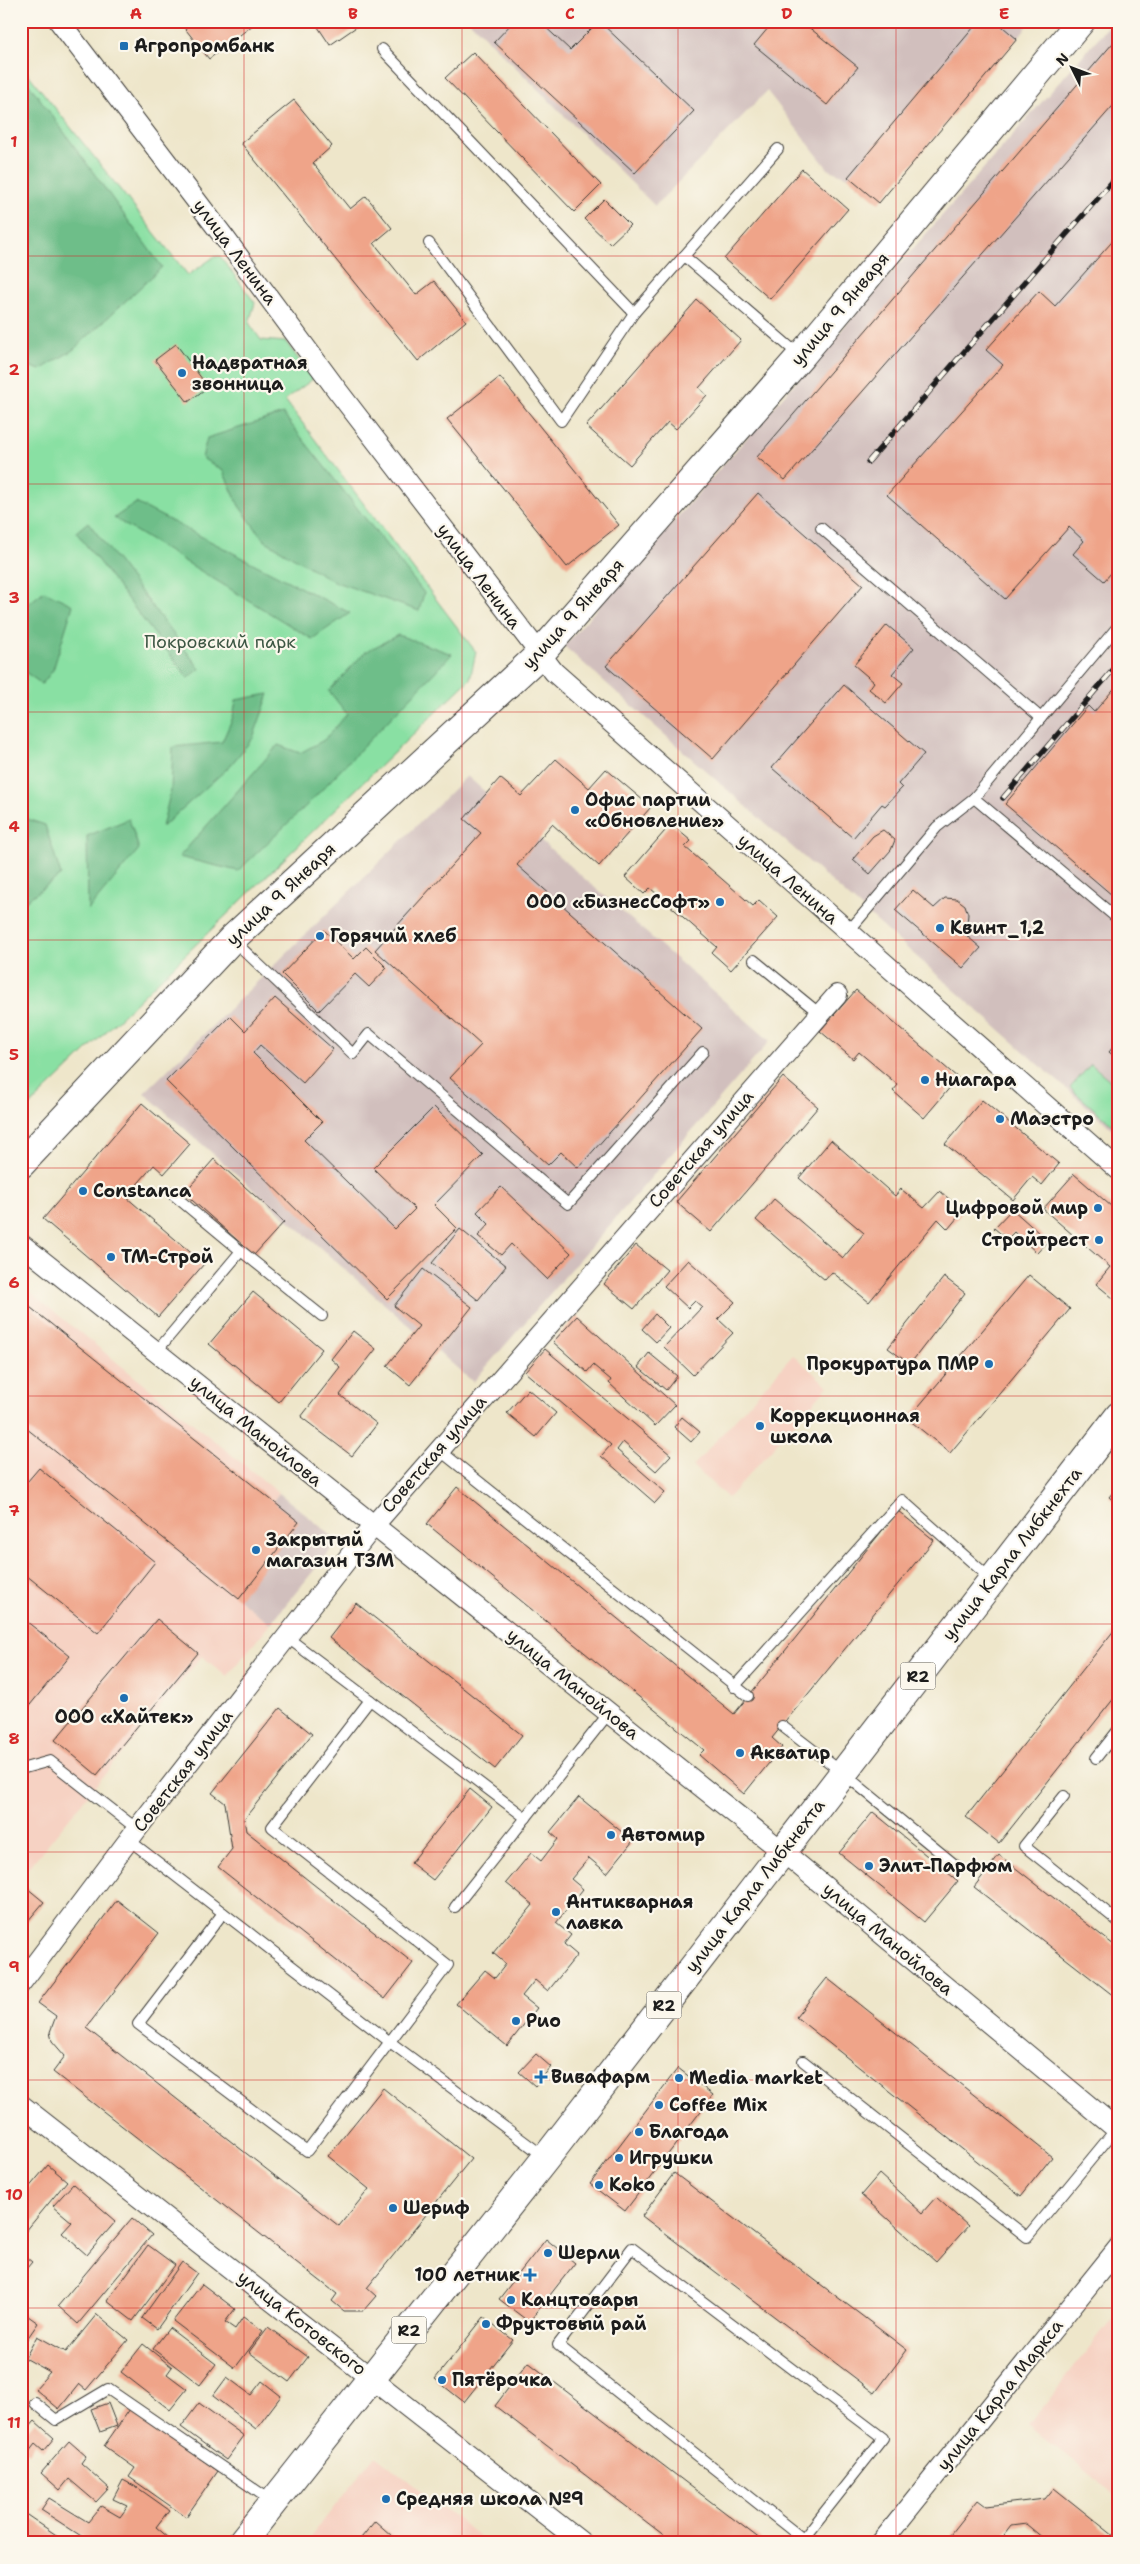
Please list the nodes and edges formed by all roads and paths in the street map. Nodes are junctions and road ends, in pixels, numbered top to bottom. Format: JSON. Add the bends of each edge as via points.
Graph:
{"nodes":[{"id":1,"x":59,"y":21,"type":"edge"},
{"id":2,"x":1081,"y":21,"type":"edge"},
{"id":3,"x":382,"y":50,"type":"dead end"},
{"id":4,"x":778,"y":149,"type":"dead end"},
{"id":5,"x":429,"y":243,"type":"dead end"},
{"id":6,"x":684,"y":256,"type":"junction"},
{"id":7,"x":634,"y":313,"type":"junction"},
{"id":8,"x":800,"y":356,"type":"junction"},
{"id":9,"x":821,"y":528,"type":"dead end"},
{"id":10,"x":1119,"y":625,"type":"edge"},
{"id":11,"x":539,"y":655,"type":"junction"},
{"id":12,"x":1041,"y":718,"type":"junction"},
{"id":13,"x":974,"y":798,"type":"junction"},
{"id":14,"x":1119,"y":920,"type":"edge"},
{"id":15,"x":848,"y":932,"type":"junction"},
{"id":16,"x":232,"y":939,"type":"junction"},
{"id":17,"x":754,"y":960,"type":"dead end"},
{"id":18,"x":837,"y":995,"type":"dead end"},
{"id":19,"x":820,"y":1014,"type":"junction"},
{"id":20,"x":703,"y":1052,"type":"dead end"},
{"id":21,"x":21,"y":1164,"type":"edge"},
{"id":22,"x":1119,"y":1170,"type":"edge"},
{"id":23,"x":170,"y":1192,"type":"dead end"},
{"id":24,"x":21,"y":1244,"type":"edge"},
{"id":25,"x":241,"y":1251,"type":"junction"},
{"id":26,"x":322,"y":1316,"type":"dead end"},
{"id":27,"x":156,"y":1352,"type":"junction"},
{"id":28,"x":1119,"y":1416,"type":"edge"},
{"id":29,"x":438,"y":1449,"type":"junction"},
{"id":30,"x":374,"y":1525,"type":"junction"},
{"id":31,"x":992,"y":1580,"type":"junction"},
{"id":32,"x":288,"y":1638,"type":"junction"},
{"id":33,"x":734,"y":1687,"type":"junction"},
{"id":34,"x":748,"y":1696,"type":"dead end"},
{"id":35,"x":370,"y":1700,"type":"junction"},
{"id":36,"x":609,"y":1713,"type":"junction"},
{"id":37,"x":782,"y":1726,"type":"dead end"},
{"id":38,"x":1119,"y":1729,"type":"edge"},
{"id":39,"x":1096,"y":1758,"type":"dead end"},
{"id":40,"x":21,"y":1769,"type":"edge"},
{"id":41,"x":843,"y":1772,"type":"junction"},
{"id":42,"x":1064,"y":1796,"type":"dead end"},
{"id":43,"x":526,"y":1818,"type":"junction"},
{"id":44,"x":133,"y":1835,"type":"junction"},
{"id":45,"x":782,"y":1851,"type":"junction"},
{"id":46,"x":959,"y":1868,"type":"dead end"},
{"id":47,"x":455,"y":1907,"type":"dead end"},
{"id":48,"x":223,"y":1913,"type":"junction"},
{"id":49,"x":1119,"y":1922,"type":"edge"},
{"id":50,"x":21,"y":1983,"type":"edge"},
{"id":51,"x":390,"y":2042,"type":"junction"},
{"id":52,"x":803,"y":2061,"type":"dead end"},
{"id":53,"x":21,"y":2105,"type":"edge"},
{"id":54,"x":1118,"y":2130,"type":"edge"},
{"id":55,"x":546,"y":2158,"type":"junction"},
{"id":56,"x":1119,"y":2246,"type":"edge"},
{"id":57,"x":372,"y":2378,"type":"junction"},
{"id":58,"x":35,"y":2403,"type":"dead end"},
{"id":59,"x":273,"y":2502,"type":"junction"},
{"id":60,"x":802,"y":2541,"type":"edge"},
{"id":61,"x":241,"y":2543,"type":"edge"},
{"id":62,"x":582,"y":2543,"type":"edge"},
{"id":63,"x":881,"y":2543,"type":"edge"}],
"edges":[{"from":1,"to":11,"type":"street","name":"улица Ленина"},
{"from":2,"to":8,"type":"street","name":"улица 9 Января"},
{"from":3,"to":7,"type":"lane"},
{"from":4,"to":6,"type":"lane"},
{"from":5,"to":7,"type":"lane","via":[[561,421]]},
{"from":6,"to":7,"type":"lane"},
{"from":6,"to":8,"type":"lane"},
{"from":8,"to":11,"type":"street","name":"улица 9 Января"},
{"from":9,"to":12,"type":"lane"},
{"from":10,"to":12,"type":"lane"},
{"from":11,"to":15,"type":"street","name":"улица Ленина","via":[[554,672]]},
{"from":11,"to":16,"type":"street","name":"улица 9 Января"},
{"from":12,"to":13,"type":"lane"},
{"from":13,"to":14,"type":"lane"},
{"from":13,"to":15,"type":"lane","via":[[937,827]]},
{"from":15,"to":22,"type":"street","name":"улица Ленина"},
{"from":16,"to":20,"type":"lane","via":[[352,1054],[370,1034],[568,1204]]},
{"from":16,"to":21,"type":"street","name":"улица 9 Января"},
{"from":17,"to":19,"type":"lane"},
{"from":18,"to":19,"type":"street","name":"Советская улица"},
{"from":19,"to":29,"type":"street","name":"Советская улица"},
{"from":23,"to":25,"type":"lane"},
{"from":24,"to":27,"type":"street","name":"улица Манойлова"},
{"from":25,"to":26,"type":"lane"},
{"from":25,"to":27,"type":"lane"},
{"from":27,"to":30,"type":"street","name":"улица Манойлова"},
{"from":28,"to":31,"type":"street","name":"улица Карла Либкнехта","number":"R2"},
{"from":29,"to":30,"type":"street","name":"Советская улица"},
{"from":29,"to":33,"type":"lane"},
{"from":30,"to":32,"type":"street","name":"Советская улица"},
{"from":30,"to":36,"type":"street","name":"улица Манойлова"},
{"from":31,"to":33,"type":"lane","via":[[902,1500]]},
{"from":31,"to":41,"type":"street","name":"улица Карла Либкнехта","number":"R2"},
{"from":32,"to":35,"type":"lane"},
{"from":32,"to":44,"type":"street","name":"Советская улица"},
{"from":33,"to":34,"type":"lane"},
{"from":35,"to":43,"type":"lane"},
{"from":35,"to":51,"type":"lane","via":[[272,1828],[448,1965]]},
{"from":36,"to":43,"type":"lane"},
{"from":36,"to":45,"type":"street","name":"улица Манойлова"},
{"from":37,"to":41,"type":"lane"},
{"from":38,"to":39,"type":"lane"},
{"from":40,"to":44,"type":"lane","via":[[50,1761]]},
{"from":41,"to":45,"type":"street","name":"улица Карла Либкнехта","number":"R2"},
{"from":41,"to":46,"type":"lane"},
{"from":42,"to":49,"type":"lane","via":[[1024,1846]]},
{"from":43,"to":47,"type":"lane"},
{"from":44,"to":48,"type":"lane"},
{"from":44,"to":50,"type":"street","name":"Советская улица"},
{"from":45,"to":54,"type":"street","name":"улица Манойлова"},
{"from":45,"to":55,"type":"street","name":"улица Карла Либкнехта","number":"R2"},
{"from":48,"to":51,"type":"lane"},
{"from":48,"to":51,"type":"lane","via":[[138,2024],[307,2151]]},
{"from":51,"to":55,"type":"lane"},
{"from":52,"to":54,"type":"lane","via":[[1027,2237]]},
{"from":53,"to":57,"type":"street","name":"улица Котовского"},
{"from":55,"to":57,"type":"street","name":"улица Карла Либкнехта","number":"R2"},
{"from":56,"to":63,"type":"street","name":"улица Карла Маркса"},
{"from":57,"to":59,"type":"street","name":"улица Карла Либкнехта","number":"R2"},
{"from":57,"to":62,"type":"street","name":"улица Котовского"},
{"from":58,"to":59,"type":"lane","via":[[56,2420],[108,2389]]},
{"from":59,"to":61,"type":"street","name":"улица Карла Либкнехта","number":"R2"},
{"from":60,"to":60,"type":"lane","via":[[558,2345],[632,2248],[883,2438]]}]}
